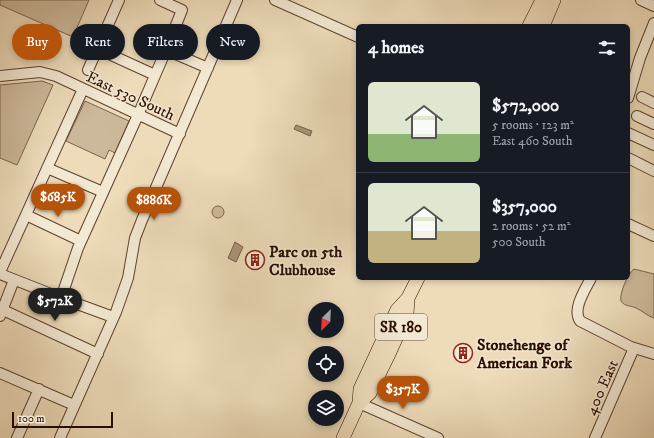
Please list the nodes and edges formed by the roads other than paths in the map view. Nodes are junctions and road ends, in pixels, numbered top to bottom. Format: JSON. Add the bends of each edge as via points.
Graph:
{"nodes":[{"id":1,"x":119,"y":0,"type":"edge"},
{"id":2,"x":160,"y":0,"type":"edge"},
{"id":3,"x":237,"y":0,"type":"edge"},
{"id":4,"x":275,"y":0,"type":"edge"},
{"id":5,"x":542,"y":0,"type":"edge"},
{"id":6,"x":554,"y":0,"type":"edge"},
{"id":7,"x":641,"y":0,"type":"edge"},
{"id":8,"x":654,"y":6,"type":"edge"},
{"id":9,"x":654,"y":23,"type":"edge"},
{"id":10,"x":109,"y":24,"type":"edge"},
{"id":11,"x":176,"y":24,"type":"edge"},
{"id":12,"x":530,"y":24,"type":"edge"},
{"id":13,"x":543,"y":24,"type":"edge"},
{"id":14,"x":356,"y":36,"type":"edge"},
{"id":15,"x":93,"y":60,"type":"edge"},
{"id":16,"x":122,"y":60,"type":"edge"},
{"id":17,"x":162,"y":60,"type":"edge"},
{"id":18,"x":189,"y":60,"type":"edge"},
{"id":19,"x":208,"y":68,"type":"junction"},
{"id":20,"x":88,"y":70,"type":"dead end"},
{"id":21,"x":155,"y":75,"type":"junction"},
{"id":22,"x":0,"y":76,"type":"edge"},
{"id":23,"x":83,"y":89,"type":"junction"},
{"id":24,"x":630,"y":91,"type":"edge"},
{"id":25,"x":642,"y":97,"type":"dead end"},
{"id":26,"x":654,"y":102,"type":"edge"},
{"id":27,"x":138,"y":115,"type":"junction"},
{"id":28,"x":637,"y":116,"type":"dead end"},
{"id":29,"x":654,"y":124,"type":"edge"},
{"id":30,"x":180,"y":134,"type":"junction"},
{"id":31,"x":630,"y":134,"type":"edge"},
{"id":32,"x":654,"y":145,"type":"edge"},
{"id":33,"x":630,"y":159,"type":"edge"},
{"id":34,"x":47,"y":168,"type":"junction"},
{"id":35,"x":654,"y":171,"type":"edge"},
{"id":36,"x":103,"y":192,"type":"junction"},
{"id":37,"x":26,"y":215,"type":"junction"},
{"id":38,"x":630,"y":225,"type":"edge"},
{"id":39,"x":654,"y":236,"type":"edge"},
{"id":40,"x":81,"y":240,"type":"junction"},
{"id":41,"x":0,"y":273,"type":"edge"},
{"id":42,"x":14,"y":280,"type":"junction"},
{"id":43,"x":417,"y":280,"type":"edge"},
{"id":44,"x":590,"y":280,"type":"edge"},
{"id":45,"x":61,"y":298,"type":"junction"},
{"id":46,"x":1,"y":313,"type":"edge"},
{"id":47,"x":113,"y":317,"type":"junction"},
{"id":48,"x":634,"y":348,"type":"junction"},
{"id":49,"x":98,"y":354,"type":"junction"},
{"id":50,"x":654,"y":354,"type":"edge"},
{"id":51,"x":0,"y":373,"type":"edge"},
{"id":52,"x":40,"y":389,"type":"junction"},
{"id":53,"x":359,"y":403,"type":"junction"},
{"id":54,"x":74,"y":405,"type":"junction"},
{"id":55,"x":426,"y":436,"type":"edge"},
{"id":56,"x":17,"y":438,"type":"edge"},
{"id":57,"x":60,"y":438,"type":"edge"},
{"id":58,"x":343,"y":438,"type":"edge"},
{"id":59,"x":438,"y":438,"type":"edge"},
{"id":60,"x":595,"y":438,"type":"edge"}],
"edges":[{"from":1,"to":10,"type":"street"},
{"from":2,"to":11,"type":"street","via":[[182,10]]},
{"from":3,"to":19,"type":"street"},
{"from":4,"to":14,"type":"street"},
{"from":5,"to":12,"type":"main road"},
{"from":6,"to":13,"type":"main road"},
{"from":7,"to":8,"type":"street"},
{"from":9,"to":24,"type":"street"},
{"from":15,"to":20,"type":"street"},
{"from":16,"to":21,"type":"street"},
{"from":17,"to":21,"type":"street"},
{"from":18,"to":19,"type":"street"},
{"from":19,"to":30,"type":"street"},
{"from":21,"to":27,"type":"street"},
{"from":22,"to":23,"type":"street","name":"East 530 South","via":[[40,72],[56,76]]},
{"from":23,"to":27,"type":"street","name":"East 530 South"},
{"from":23,"to":34,"type":"street"},
{"from":25,"to":26,"type":"street"},
{"from":27,"to":30,"type":"street","name":"East 530 South"},
{"from":27,"to":36,"type":"street"},
{"from":28,"to":29,"type":"street"},
{"from":30,"to":47,"type":"street","via":[[135,238],[128,278]]},
{"from":31,"to":32,"type":"street"},
{"from":33,"to":35,"type":"street"},
{"from":34,"to":36,"type":"street"},
{"from":34,"to":37,"type":"street"},
{"from":36,"to":40,"type":"street"},
{"from":37,"to":40,"type":"street"},
{"from":37,"to":41,"type":"street"},
{"from":38,"to":39,"type":"street"},
{"from":40,"to":45,"type":"street"},
{"from":41,"to":42,"type":"street"},
{"from":42,"to":45,"type":"street"},
{"from":42,"to":46,"type":"street"},
{"from":43,"to":53,"type":"main road","number":"SR 180","via":[[408,298],[392,318],[360,389]]},
{"from":44,"to":48,"type":"street","via":[[577,316],[584,324]]},
{"from":45,"to":47,"type":"street"},
{"from":46,"to":49,"type":"street"},
{"from":47,"to":49,"type":"street"},
{"from":48,"to":50,"type":"street"},
{"from":48,"to":60,"type":"street","name":"400 East"},
{"from":49,"to":54,"type":"street"},
{"from":51,"to":52,"type":"street"},
{"from":52,"to":54,"type":"street"},
{"from":52,"to":56,"type":"street"},
{"from":53,"to":55,"type":"street"},
{"from":53,"to":58,"type":"main road","number":"SR 180"},
{"from":54,"to":57,"type":"street"},
{"from":55,"to":59,"type":"street"}]}
